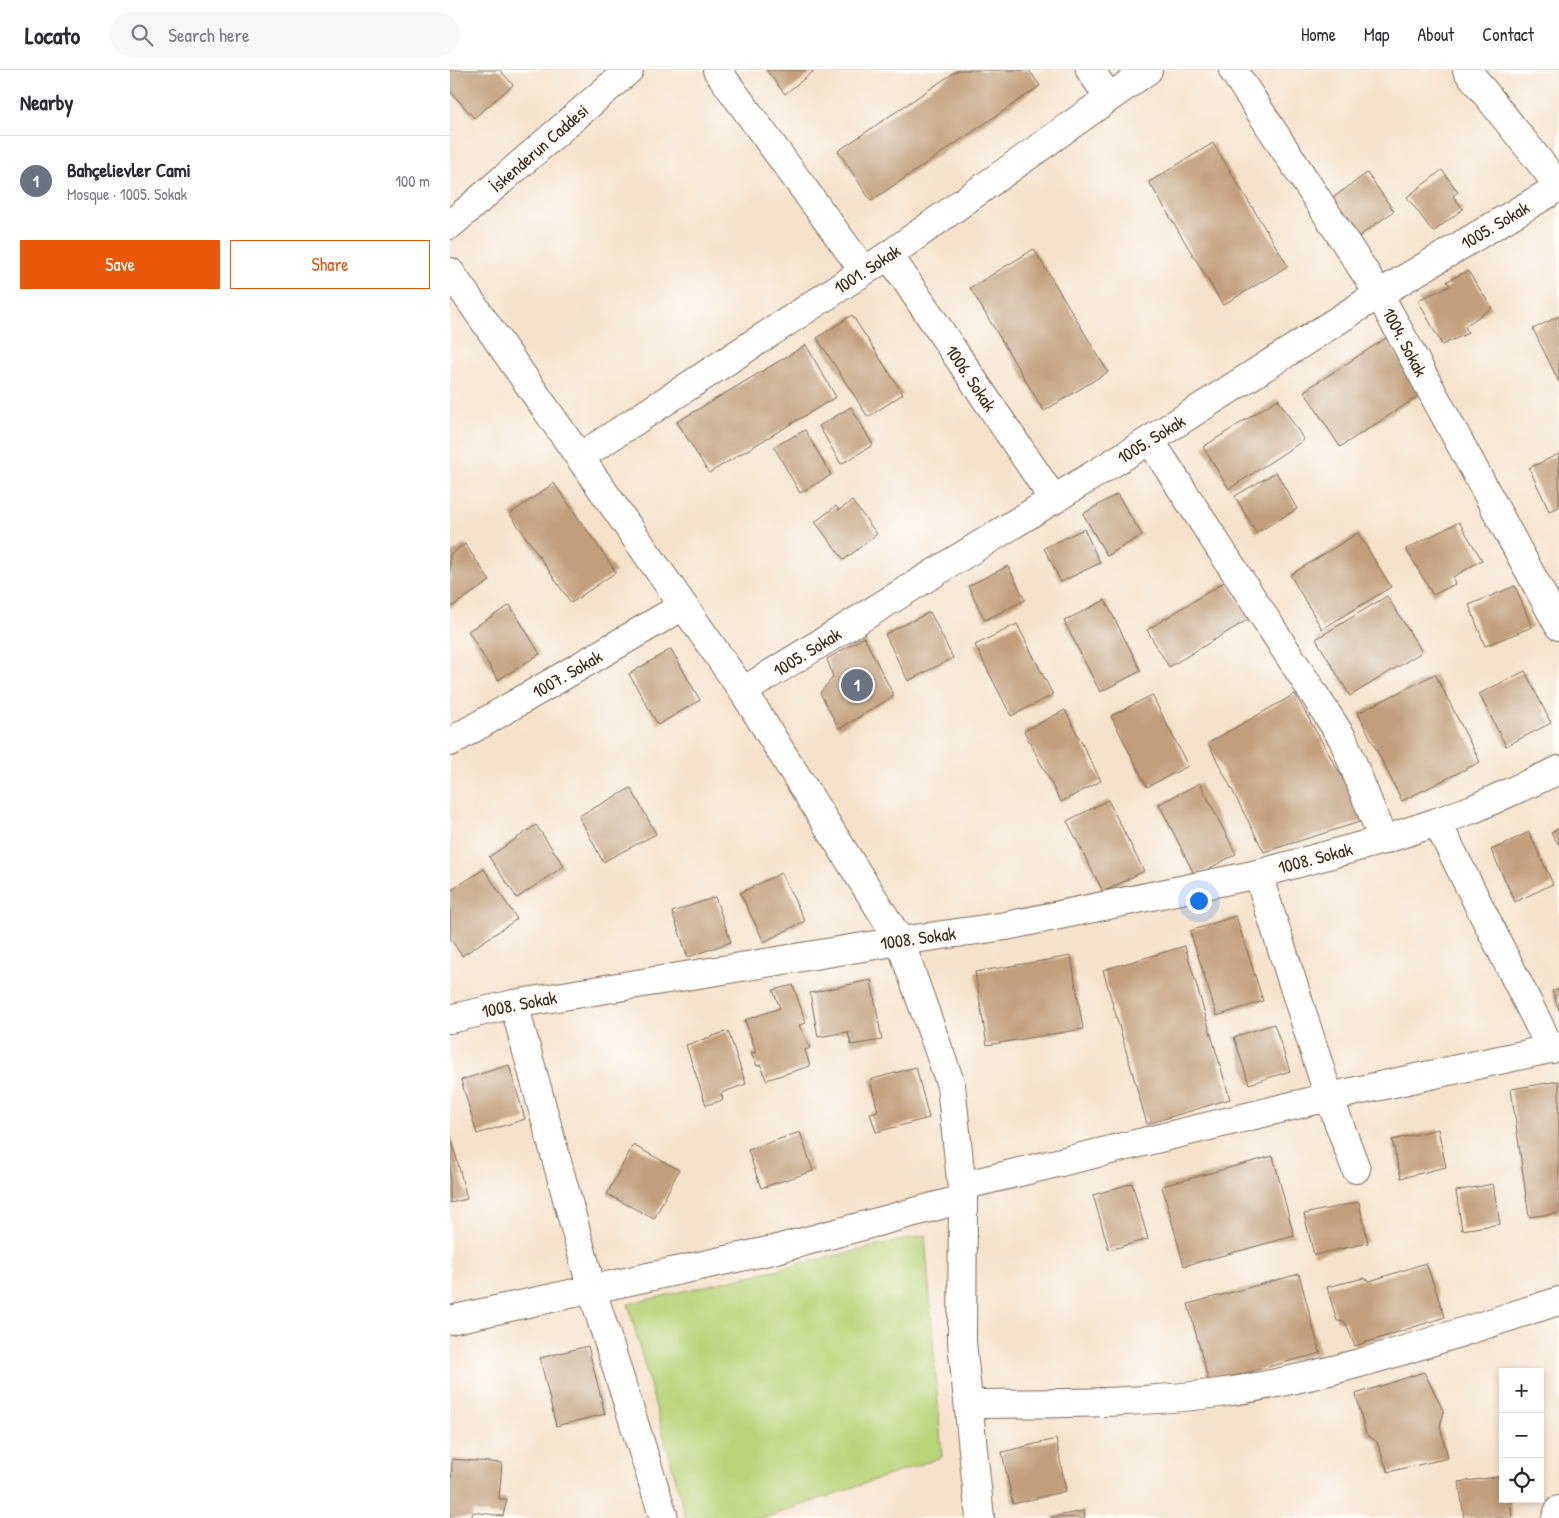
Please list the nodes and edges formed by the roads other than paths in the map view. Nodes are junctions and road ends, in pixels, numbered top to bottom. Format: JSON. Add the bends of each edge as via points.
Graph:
{"nodes":[{"id":1,"x":629,"y":70,"type":"edge"},
{"id":2,"x":717,"y":70,"type":"edge"},
{"id":3,"x":1090,"y":70,"type":"edge"},
{"id":4,"x":1148,"y":70,"type":"edge"},
{"id":5,"x":1233,"y":70,"type":"edge"},
{"id":6,"x":1467,"y":70,"type":"edge"},
{"id":7,"x":1109,"y":97,"type":"junction"},
{"id":8,"x":1559,"y":187,"type":"edge"},
{"id":9,"x":450,"y":225,"type":"edge"},
{"id":10,"x":889,"y":256,"type":"junction"},
{"id":11,"x":864,"y":271,"type":"junction"},
{"id":12,"x":450,"y":272,"type":"edge"},
{"id":13,"x":1379,"y":294,"type":"junction"},
{"id":14,"x":1150,"y":440,"type":"junction"},
{"id":15,"x":580,"y":457,"type":"junction"},
{"id":16,"x":1054,"y":500,"type":"junction"},
{"id":17,"x":684,"y":606,"type":"junction"},
{"id":18,"x":1559,"y":626,"type":"edge"},
{"id":19,"x":743,"y":691,"type":"junction"},
{"id":20,"x":450,"y":742,"type":"edge"},
{"id":21,"x":1559,"y":770,"type":"edge"},
{"id":22,"x":1437,"y":822,"type":"junction"},
{"id":23,"x":1383,"y":840,"type":"junction"},
{"id":24,"x":1258,"y":874,"type":"junction"},
{"id":25,"x":900,"y":940,"type":"junction"},
{"id":26,"x":514,"y":1004,"type":"junction"},
{"id":27,"x":450,"y":1019,"type":"edge"},
{"id":28,"x":1555,"y":1048,"type":"edge"},
{"id":29,"x":1329,"y":1097,"type":"junction"},
{"id":30,"x":1356,"y":1169,"type":"dead end"},
{"id":31,"x":962,"y":1192,"type":"junction"},
{"id":32,"x":592,"y":1290,"type":"junction"},
{"id":33,"x":1559,"y":1301,"type":"edge"},
{"id":34,"x":450,"y":1320,"type":"edge"},
{"id":35,"x":968,"y":1404,"type":"junction"},
{"id":36,"x":1559,"y":1510,"type":"edge"},
{"id":37,"x":664,"y":1518,"type":"edge"},
{"id":38,"x":980,"y":1518,"type":"edge"},
{"id":39,"x":1556,"y":1518,"type":"edge"}],
"edges":[{"from":1,"to":9,"type":"street","name":"İskenderun Caddesi"},
{"from":2,"to":11,"type":"street"},
{"from":3,"to":7,"type":"street"},
{"from":4,"to":7,"type":"street","name":"1001. Sokak"},
{"from":5,"to":13,"type":"street","name":"1004. Sokak"},
{"from":6,"to":8,"type":"street"},
{"from":7,"to":10,"type":"street","name":"1001. Sokak"},
{"from":8,"to":13,"type":"street","name":"1005. Sokak"},
{"from":10,"to":11,"type":"street","name":"1001. Sokak"},
{"from":10,"to":16,"type":"street","name":"1006. Sokak"},
{"from":11,"to":15,"type":"street","name":"1001. Sokak"},
{"from":12,"to":15,"type":"street"},
{"from":13,"to":14,"type":"street","name":"1005. Sokak"},
{"from":13,"to":18,"type":"street","name":"1004. Sokak"},
{"from":14,"to":16,"type":"street","name":"1005. Sokak"},
{"from":14,"to":23,"type":"street","via":[[1343,739]]},
{"from":15,"to":17,"type":"street"},
{"from":16,"to":19,"type":"street","name":"1005. Sokak"},
{"from":17,"to":19,"type":"street"},
{"from":17,"to":20,"type":"street","name":"1007. Sokak"},
{"from":19,"to":25,"type":"street"},
{"from":21,"to":22,"type":"street","name":"1008. Sokak"},
{"from":22,"to":23,"type":"street","name":"1008. Sokak"},
{"from":22,"to":28,"type":"street"},
{"from":23,"to":24,"type":"street","name":"1008. Sokak"},
{"from":24,"to":25,"type":"street","name":"1008. Sokak","via":[[1006,926]]},
{"from":24,"to":29,"type":"street"},
{"from":25,"to":26,"type":"street","name":"1008. Sokak"},
{"from":25,"to":31,"type":"street","via":[[951,1084]]},
{"from":26,"to":27,"type":"street","name":"1008. Sokak"},
{"from":26,"to":32,"type":"street"},
{"from":28,"to":29,"type":"street"},
{"from":29,"to":30,"type":"street"},
{"from":29,"to":31,"type":"street"},
{"from":31,"to":32,"type":"street","via":[[773,1250]]},
{"from":31,"to":35,"type":"street","via":[[962,1342]]},
{"from":32,"to":34,"type":"street"},
{"from":32,"to":37,"type":"street"},
{"from":33,"to":35,"type":"street","via":[[1352,1367],[1220,1392],[1135,1402]]},
{"from":35,"to":38,"type":"street"},
{"from":36,"to":39,"type":"street"}]}
